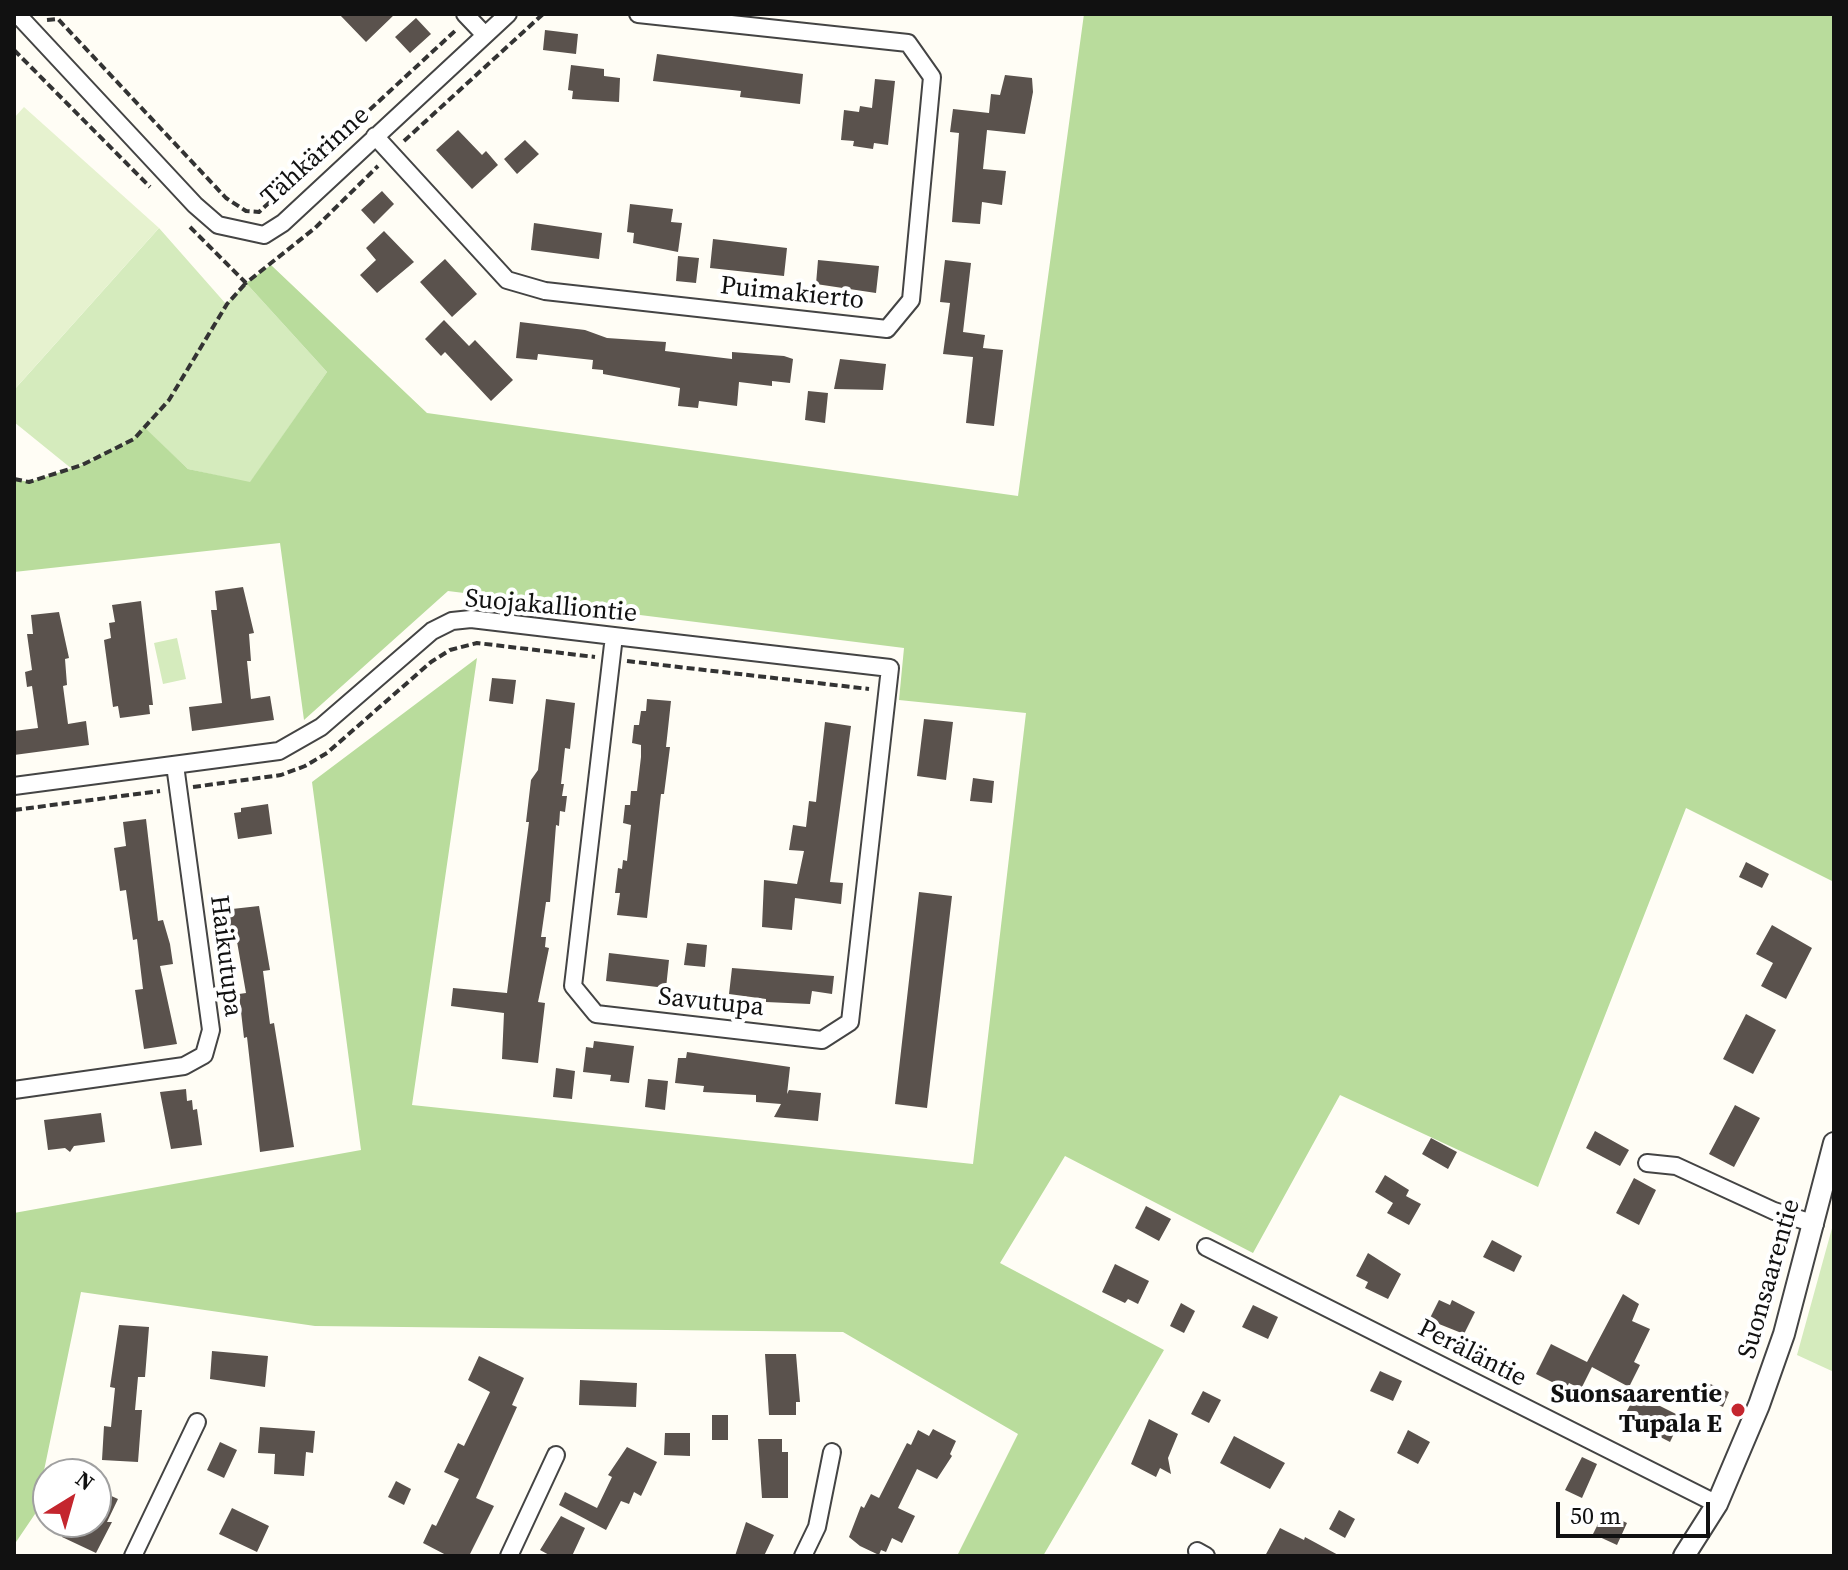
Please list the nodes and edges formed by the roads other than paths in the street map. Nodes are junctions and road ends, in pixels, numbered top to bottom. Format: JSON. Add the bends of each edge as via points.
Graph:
{"nodes":[{"id":1,"x":17,"y":14,"type":"edge"},
{"id":2,"x":508,"y":14,"type":"edge"},
{"id":3,"x":638,"y":14,"type":"edge"},
{"id":4,"x":467,"y":16,"type":"edge"},
{"id":5,"x":484,"y":34,"type":"junction"},
{"id":6,"x":375,"y":136,"type":"junction"},
{"id":7,"x":614,"y":636,"type":"junction"},
{"id":8,"x":890,"y":668,"type":"joint"},
{"id":9,"x":175,"y":765,"type":"junction"},
{"id":10,"x":14,"y":786,"type":"edge"},
{"id":11,"x":14,"y":1090,"type":"edge"},
{"id":12,"x":1834,"y":1143,"type":"edge"},
{"id":13,"x":1647,"y":1163,"type":"dead end"},
{"id":14,"x":1815,"y":1224,"type":"junction"},
{"id":15,"x":1206,"y":1247,"type":"dead end"},
{"id":16,"x":197,"y":1422,"type":"dead end"},
{"id":17,"x":832,"y":1452,"type":"dead end"},
{"id":18,"x":556,"y":1455,"type":"dead end"},
{"id":19,"x":1717,"y":1504,"type":"junction"},
{"id":20,"x":133,"y":1556,"type":"edge"},
{"id":21,"x":509,"y":1556,"type":"edge"},
{"id":22,"x":803,"y":1556,"type":"edge"},
{"id":23,"x":1684,"y":1556,"type":"edge"}],
"edges":[{"from":1,"to":6,"type":"street","name":"Tähkärinne","via":[[218,225],[264,235]]},
{"from":2,"to":5,"type":"street","name":"Tähkärinne"},
{"from":3,"to":6,"type":"street","name":"Puimakierto","via":[[908,43],[932,77],[911,300],[887,329],[545,291],[507,280]]},
{"from":4,"to":5,"type":"street"},
{"from":5,"to":6,"type":"street","name":"Tähkärinne"},
{"from":7,"to":8,"type":"street","name":"Suojakalliontie"},
{"from":7,"to":8,"type":"street","name":"Savutupa","via":[[573,986],[596,1014],[611,1016],[822,1040],[850,1022]]},
{"from":7,"to":9,"type":"street","name":"Suojakalliontie","via":[[452,621],[432,631],[321,727],[279,751]]},
{"from":9,"to":10,"type":"street","name":"Suojakalliontie"},
{"from":9,"to":11,"type":"street","name":"Haikutupa","via":[[211,1030],[204,1055],[184,1066]]},
{"from":12,"to":14,"type":"street","name":"Suonsaarentie"},
{"from":13,"to":14,"type":"street","via":[[1676,1166]]},
{"from":14,"to":19,"type":"street","name":"Suonsaarentie","via":[[1779,1348]]},
{"from":15,"to":19,"type":"street","name":"Peräläntie"},
{"from":16,"to":20,"type":"street"},
{"from":17,"to":22,"type":"street","via":[[817,1527]]},
{"from":18,"to":21,"type":"street"},
{"from":19,"to":23,"type":"street","name":"Suonsaarentie"}]}
